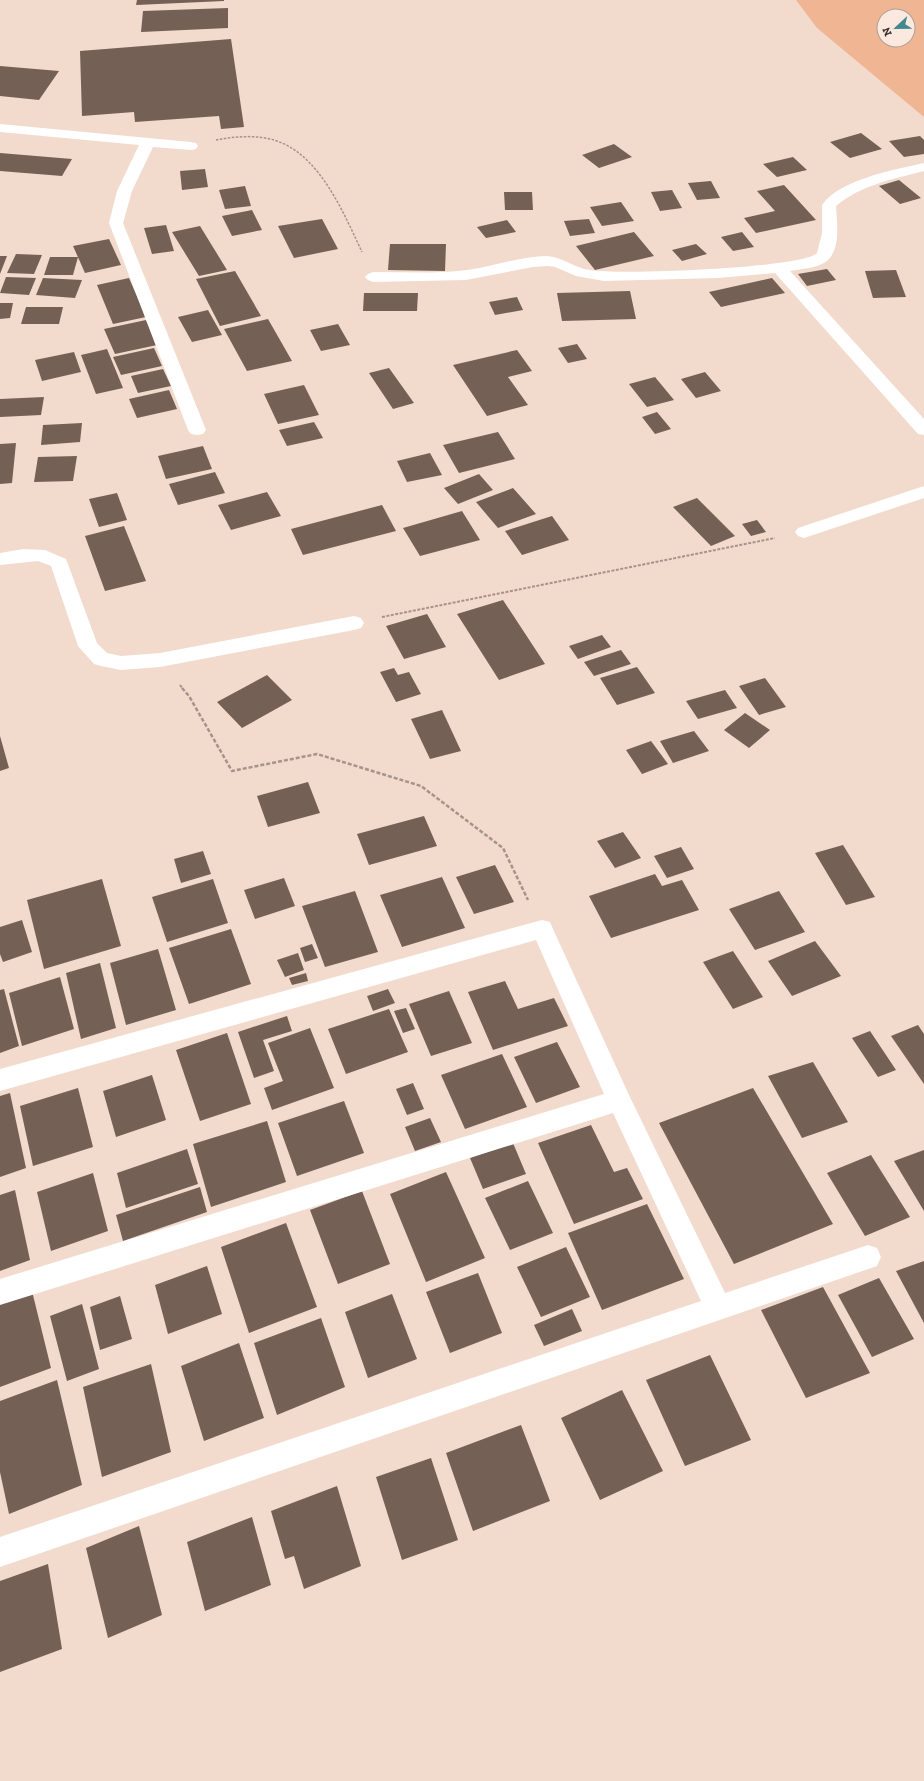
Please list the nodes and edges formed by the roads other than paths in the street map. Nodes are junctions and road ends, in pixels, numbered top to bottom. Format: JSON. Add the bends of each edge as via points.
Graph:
{"nodes":[{"id":1,"x":0,"y":128,"type":"edge"},
{"id":2,"x":148,"y":142,"type":"junction"},
{"id":3,"x":191,"y":146,"type":"road end"},
{"id":4,"x":924,"y":167,"type":"edge"},
{"id":5,"x":780,"y":269,"type":"junction"},
{"id":6,"x":373,"y":276,"type":"road end"},
{"id":7,"x":197,"y":430,"type":"dead end"},
{"id":8,"x":924,"y":430,"type":"edge"},
{"id":9,"x":924,"y":492,"type":"edge"},
{"id":10,"x":804,"y":532,"type":"road end"},
{"id":11,"x":0,"y":559,"type":"edge"},
{"id":12,"x":354,"y":623,"type":"road end"},
{"id":13,"x":0,"y":1080,"type":"edge"},
{"id":14,"x":619,"y":1100,"type":"junction"},
{"id":15,"x":868,"y":1257,"type":"dead end"},
{"id":16,"x":0,"y":1292,"type":"edge"},
{"id":17,"x":718,"y":1307,"type":"junction"},
{"id":18,"x":0,"y":1552,"type":"edge"}],
"edges":[{"from":1,"to":2,"type":"street"},
{"from":2,"to":3,"type":"street"},
{"from":2,"to":7,"type":"street","via":[[121,198],[116,223]]},
{"from":4,"to":5,"type":"street","via":[[871,181],[843,193],[829,205],[828,245],[822,258],[812,263]]},
{"from":5,"to":6,"type":"street","via":[[604,276],[581,273],[559,263],[533,262],[466,275]]},
{"from":5,"to":8,"type":"street"},
{"from":9,"to":10,"type":"street"},
{"from":11,"to":12,"type":"street","via":[[37,554],[51,557],[59,563],[88,646],[101,659],[121,663],[160,660]]},
{"from":13,"to":14,"type":"street","via":[[542,929]]},
{"from":14,"to":16,"type":"street"},
{"from":14,"to":17,"type":"street"},
{"from":15,"to":17,"type":"street"},
{"from":17,"to":18,"type":"street"}]}
